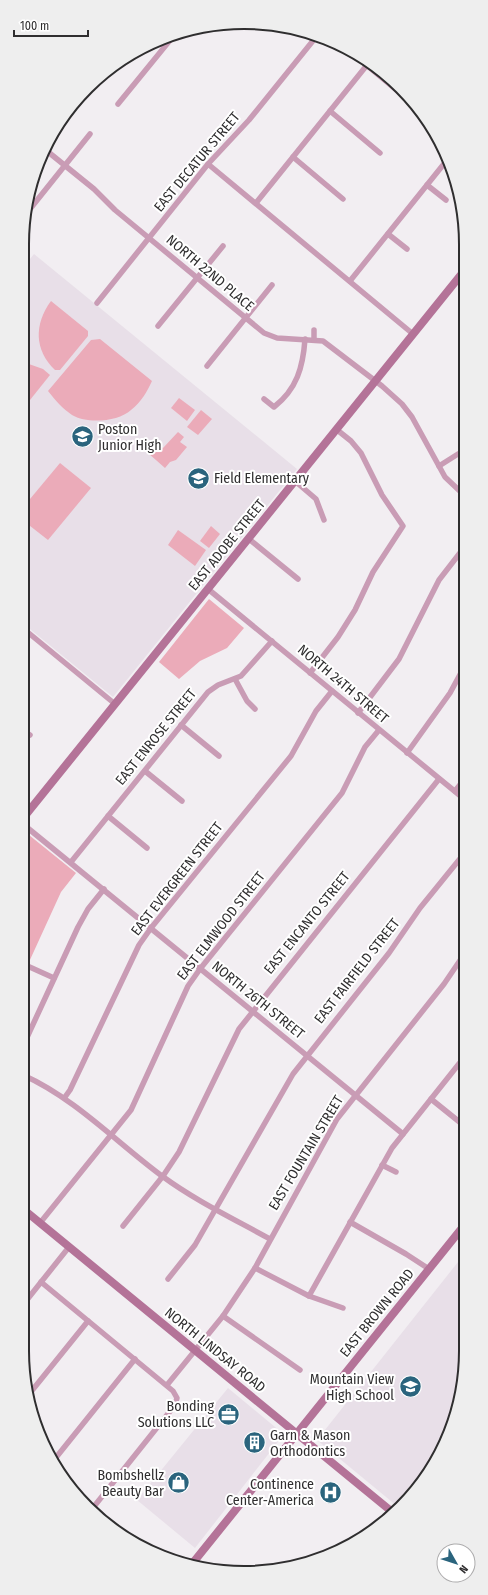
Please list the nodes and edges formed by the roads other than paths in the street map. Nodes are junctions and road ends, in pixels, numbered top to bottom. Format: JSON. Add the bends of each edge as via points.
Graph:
{"nodes":[{"id":1,"x":313,"y":40,"type":"edge"},
{"id":2,"x":168,"y":43,"type":"edge"},
{"id":3,"x":366,"y":67,"type":"edge"},
{"id":4,"x":118,"y":104,"type":"dead end"},
{"id":5,"x":330,"y":111,"type":"junction"},
{"id":6,"x":90,"y":134,"type":"dead end"},
{"id":7,"x":49,"y":153,"type":"edge"},
{"id":8,"x":380,"y":153,"type":"dead end"},
{"id":9,"x":293,"y":157,"type":"junction"},
{"id":10,"x":208,"y":164,"type":"junction"},
{"id":11,"x":444,"y":164,"type":"edge"},
{"id":12,"x":65,"y":166,"type":"junction"},
{"id":13,"x":427,"y":185,"type":"junction"},
{"id":14,"x":343,"y":199,"type":"dead end"},
{"id":15,"x":446,"y":200,"type":"dead end"},
{"id":16,"x":256,"y":203,"type":"junction"},
{"id":17,"x":32,"y":206,"type":"edge"},
{"id":18,"x":388,"y":234,"type":"junction"},
{"id":19,"x":149,"y":238,"type":"junction"},
{"id":20,"x":224,"y":246,"type":"dead end"},
{"id":21,"x":406,"y":249,"type":"dead end"},
{"id":22,"x":197,"y":278,"type":"junction"},
{"id":23,"x":459,"y":280,"type":"edge"},
{"id":24,"x":350,"y":281,"type":"junction"},
{"id":25,"x":272,"y":285,"type":"dead end"},
{"id":26,"x":97,"y":303,"type":"dead end"},
{"id":27,"x":246,"y":318,"type":"junction"},
{"id":28,"x":158,"y":326,"type":"dead end"},
{"id":29,"x":314,"y":330,"type":"dead end"},
{"id":30,"x":413,"y":334,"type":"junction"},
{"id":31,"x":305,"y":339,"type":"junction"},
{"id":32,"x":314,"y":340,"type":"junction"},
{"id":33,"x":207,"y":366,"type":"dead end"},
{"id":34,"x":375,"y":381,"type":"junction"},
{"id":35,"x":264,"y":399,"type":"dead end"},
{"id":36,"x":336,"y":429,"type":"junction"},
{"id":37,"x":458,"y":454,"type":"dead end"},
{"id":38,"x":439,"y":466,"type":"junction"},
{"id":39,"x":296,"y":481,"type":"junction"},
{"id":40,"x":459,"y":490,"type":"edge"},
{"id":41,"x":324,"y":520,"type":"dead end"},
{"id":42,"x":249,"y":539,"type":"junction"},
{"id":43,"x":459,"y":554,"type":"edge"},
{"id":44,"x":298,"y":579,"type":"dead end"},
{"id":45,"x":208,"y":589,"type":"junction"},
{"id":46,"x":29,"y":633,"type":"edge"},
{"id":47,"x":272,"y":641,"type":"junction"},
{"id":48,"x":310,"y":673,"type":"junction"},
{"id":49,"x":459,"y":676,"type":"edge"},
{"id":50,"x":235,"y":679,"type":"junction"},
{"id":51,"x":332,"y":691,"type":"junction"},
{"id":52,"x":115,"y":704,"type":"junction"},
{"id":53,"x":255,"y":709,"type":"dead end"},
{"id":54,"x":358,"y":713,"type":"junction"},
{"id":55,"x":181,"y":725,"type":"junction"},
{"id":56,"x":379,"y":730,"type":"junction"},
{"id":57,"x":407,"y":753,"type":"junction"},
{"id":58,"x":220,"y":756,"type":"dead end"},
{"id":59,"x":145,"y":770,"type":"junction"},
{"id":60,"x":439,"y":779,"type":"junction"},
{"id":61,"x":459,"y":786,"type":"edge"},
{"id":62,"x":455,"y":791,"type":"junction"},
{"id":63,"x":459,"y":794,"type":"edge"},
{"id":64,"x":182,"y":801,"type":"dead end"},
{"id":65,"x":29,"y":810,"type":"edge"},
{"id":66,"x":108,"y":816,"type":"junction"},
{"id":67,"x":29,"y":829,"type":"edge"},
{"id":68,"x":147,"y":848,"type":"dead end"},
{"id":69,"x":459,"y":860,"type":"edge"},
{"id":70,"x":71,"y":862,"type":"junction"},
{"id":71,"x":104,"y":889,"type":"junction"},
{"id":72,"x":151,"y":928,"type":"junction"},
{"id":73,"x":459,"y":962,"type":"edge"},
{"id":74,"x":29,"y":966,"type":"edge"},
{"id":75,"x":200,"y":968,"type":"junction"},
{"id":76,"x":54,"y":978,"type":"junction"},
{"id":77,"x":252,"y":1011,"type":"junction"},
{"id":78,"x":29,"y":1033,"type":"edge"},
{"id":79,"x":307,"y":1056,"type":"junction"},
{"id":80,"x":459,"y":1064,"type":"edge"},
{"id":81,"x":29,"y":1078,"type":"edge"},
{"id":82,"x":355,"y":1095,"type":"junction"},
{"id":83,"x":64,"y":1097,"type":"junction"},
{"id":84,"x":431,"y":1099,"type":"junction"},
{"id":85,"x":459,"y":1122,"type":"edge"},
{"id":86,"x":403,"y":1134,"type":"junction"},
{"id":87,"x":112,"y":1136,"type":"junction"},
{"id":88,"x":382,"y":1165,"type":"junction"},
{"id":89,"x":396,"y":1172,"type":"dead end"},
{"id":90,"x":163,"y":1176,"type":"junction"},
{"id":91,"x":216,"y":1209,"type":"junction"},
{"id":92,"x":29,"y":1214,"type":"edge"},
{"id":93,"x":350,"y":1222,"type":"junction"},
{"id":94,"x":40,"y":1223,"type":"junction"},
{"id":95,"x":123,"y":1226,"type":"dead end"},
{"id":96,"x":459,"y":1232,"type":"edge"},
{"id":97,"x":270,"y":1239,"type":"junction"},
{"id":98,"x":69,"y":1247,"type":"junction"},
{"id":99,"x":255,"y":1268,"type":"junction"},
{"id":100,"x":428,"y":1269,"type":"junction"},
{"id":101,"x":168,"y":1279,"type":"dead end"},
{"id":102,"x":41,"y":1282,"type":"junction"},
{"id":103,"x":309,"y":1296,"type":"junction"},
{"id":104,"x":29,"y":1297,"type":"edge"},
{"id":105,"x":343,"y":1308,"type":"dead end"},
{"id":106,"x":223,"y":1316,"type":"junction"},
{"id":107,"x":88,"y":1320,"type":"junction"},
{"id":108,"x":195,"y":1350,"type":"junction"},
{"id":109,"x":135,"y":1359,"type":"junction"},
{"id":110,"x":300,"y":1370,"type":"dead end"},
{"id":111,"x":167,"y":1385,"type":"junction"},
{"id":112,"x":33,"y":1390,"type":"edge"},
{"id":113,"x":296,"y":1433,"type":"junction"},
{"id":114,"x":57,"y":1456,"type":"edge"},
{"id":115,"x":95,"y":1506,"type":"edge"},
{"id":116,"x":389,"y":1510,"type":"edge"},
{"id":117,"x":195,"y":1560,"type":"edge"}],
"edges":[{"from":1,"to":10,"type":"street","name":"EAST DECATUR STREET","via":[[249,120]]},
{"from":2,"to":4,"type":"street"},
{"from":3,"to":5,"type":"street"},
{"from":5,"to":8,"type":"street"},
{"from":5,"to":9,"type":"street"},
{"from":6,"to":12,"type":"street"},
{"from":7,"to":12,"type":"street","name":"NORTH 22ND PLACE"},
{"from":9,"to":14,"type":"street"},
{"from":9,"to":16,"type":"street"},
{"from":10,"to":16,"type":"street"},
{"from":10,"to":19,"type":"street","name":"EAST DECATUR STREET"},
{"from":11,"to":13,"type":"street"},
{"from":12,"to":17,"type":"street"},
{"from":12,"to":19,"type":"street","name":"NORTH 22ND PLACE"},
{"from":13,"to":15,"type":"street"},
{"from":13,"to":18,"type":"street"},
{"from":16,"to":24,"type":"street"},
{"from":18,"to":21,"type":"street"},
{"from":18,"to":24,"type":"street"},
{"from":19,"to":22,"type":"street","name":"NORTH 22ND PLACE"},
{"from":19,"to":26,"type":"street","name":"EAST DECATUR STREET"},
{"from":20,"to":22,"type":"street"},
{"from":22,"to":27,"type":"street","name":"NORTH 22ND PLACE"},
{"from":22,"to":28,"type":"street"},
{"from":23,"to":30,"type":"main road","name":"EAST ADOBE STREET"},
{"from":24,"to":30,"type":"street"},
{"from":25,"to":27,"type":"street"},
{"from":27,"to":31,"type":"street","name":"NORTH 22ND PLACE","via":[[271,337]]},
{"from":27,"to":33,"type":"street"},
{"from":29,"to":32,"type":"street"},
{"from":30,"to":34,"type":"main road","name":"EAST ADOBE STREET"},
{"from":31,"to":32,"type":"street","name":"NORTH 22ND PLACE"},
{"from":31,"to":35,"type":"street","via":[[301,371],[288,393],[274,406]]},
{"from":32,"to":34,"type":"street","name":"NORTH 22ND PLACE","via":[[328,344]]},
{"from":34,"to":36,"type":"main road","name":"EAST ADOBE STREET"},
{"from":34,"to":38,"type":"street","name":"NORTH 22ND PLACE","via":[[394,396],[412,417]]},
{"from":36,"to":39,"type":"main road","name":"EAST ADOBE STREET"},
{"from":36,"to":48,"type":"street","via":[[361,453],[382,495],[403,526],[373,572],[355,610]]},
{"from":37,"to":38,"type":"street"},
{"from":38,"to":40,"type":"street","name":"NORTH 22ND PLACE","via":[[445,477]]},
{"from":39,"to":41,"type":"street","via":[[316,499]]},
{"from":39,"to":42,"type":"main road","name":"EAST ADOBE STREET"},
{"from":42,"to":44,"type":"street"},
{"from":42,"to":45,"type":"main road","name":"EAST ADOBE STREET"},
{"from":43,"to":54,"type":"street","via":[[439,580],[399,659]]},
{"from":45,"to":47,"type":"street","name":"NORTH 24TH STREET"},
{"from":45,"to":52,"type":"main road","name":"EAST ADOBE STREET"},
{"from":46,"to":52,"type":"street"},
{"from":47,"to":48,"type":"street","name":"NORTH 24TH STREET"},
{"from":47,"to":50,"type":"street","name":"EAST ENROSE STREET","via":[[248,670]]},
{"from":48,"to":51,"type":"street","name":"NORTH 24TH STREET"},
{"from":49,"to":57,"type":"street"},
{"from":50,"to":53,"type":"street","via":[[247,701]]},
{"from":50,"to":55,"type":"street","name":"EAST ENROSE STREET","via":[[208,692]]},
{"from":51,"to":54,"type":"street","name":"NORTH 24TH STREET"},
{"from":51,"to":72,"type":"street","name":"EAST EVERGREEN STREET","via":[[316,711],[291,756]]},
{"from":52,"to":65,"type":"main road","name":"EAST ADOBE STREET"},
{"from":54,"to":56,"type":"street","name":"NORTH 24TH STREET"},
{"from":55,"to":58,"type":"street"},
{"from":55,"to":59,"type":"street","name":"EAST ENROSE STREET"},
{"from":56,"to":57,"type":"street","name":"NORTH 24TH STREET"},
{"from":56,"to":75,"type":"street","name":"EAST ELMWOOD STREET","via":[[365,747],[342,794]]},
{"from":57,"to":60,"type":"street","name":"NORTH 24TH STREET"},
{"from":59,"to":64,"type":"street"},
{"from":59,"to":66,"type":"street","name":"EAST ENROSE STREET"},
{"from":60,"to":62,"type":"street","name":"NORTH 24TH STREET"},
{"from":60,"to":77,"type":"street","name":"EAST ENCANTO STREET"},
{"from":61,"to":62,"type":"street"},
{"from":62,"to":63,"type":"street","name":"NORTH 24TH STREET"},
{"from":66,"to":68,"type":"street"},
{"from":66,"to":70,"type":"street","name":"EAST ENROSE STREET"},
{"from":67,"to":70,"type":"street","name":"NORTH 26TH STREET"},
{"from":69,"to":79,"type":"street","name":"EAST FAIRFIELD STREET"},
{"from":70,"to":71,"type":"street","name":"NORTH 26TH STREET"},
{"from":71,"to":72,"type":"street","name":"NORTH 26TH STREET"},
{"from":71,"to":76,"type":"street","via":[[88,909]]},
{"from":72,"to":75,"type":"street","name":"NORTH 26TH STREET"},
{"from":72,"to":83,"type":"street","name":"EAST EVERGREEN STREET","via":[[139,945],[70,1090]]},
{"from":73,"to":82,"type":"street","name":"EAST FOUNTAIN STREET"},
{"from":74,"to":76,"type":"street"},
{"from":75,"to":77,"type":"street","name":"NORTH 26TH STREET"},
{"from":75,"to":87,"type":"street","name":"EAST ELMWOOD STREET","via":[[188,986],[135,1102]]},
{"from":76,"to":78,"type":"street"},
{"from":77,"to":79,"type":"street","name":"NORTH 26TH STREET"},
{"from":77,"to":90,"type":"street","name":"EAST ENCANTO STREET","via":[[239,1029],[179,1152]]},
{"from":79,"to":82,"type":"street","name":"NORTH 26TH STREET"},
{"from":79,"to":91,"type":"street","name":"EAST FAIRFIELD STREET","via":[[293,1074]]},
{"from":80,"to":84,"type":"street"},
{"from":81,"to":83,"type":"street"},
{"from":82,"to":86,"type":"street","name":"NORTH 26TH STREET"},
{"from":82,"to":97,"type":"street","name":"EAST FOUNTAIN STREET","via":[[337,1119]]},
{"from":83,"to":87,"type":"street"},
{"from":84,"to":85,"type":"street"},
{"from":84,"to":86,"type":"street"},
{"from":86,"to":88,"type":"street"},
{"from":87,"to":90,"type":"street"},
{"from":87,"to":94,"type":"street","name":"EAST ELMWOOD STREET"},
{"from":88,"to":89,"type":"street"},
{"from":88,"to":93,"type":"street"},
{"from":90,"to":91,"type":"street","via":[[191,1196]]},
{"from":90,"to":95,"type":"street","name":"EAST ENCANTO STREET"},
{"from":91,"to":97,"type":"street"},
{"from":91,"to":101,"type":"street","name":"EAST FAIRFIELD STREET","via":[[195,1245]]},
{"from":92,"to":94,"type":"main road","name":"NORTH LINDSAY ROAD"},
{"from":93,"to":100,"type":"street"},
{"from":93,"to":103,"type":"street"},
{"from":94,"to":98,"type":"main road","name":"NORTH LINDSAY ROAD"},
{"from":96,"to":100,"type":"main road","name":"EAST BROWN ROAD"},
{"from":97,"to":99,"type":"street","name":"EAST FOUNTAIN STREET"},
{"from":98,"to":102,"type":"street"},
{"from":98,"to":108,"type":"main road","name":"NORTH LINDSAY ROAD"},
{"from":99,"to":103,"type":"street"},
{"from":99,"to":106,"type":"street","name":"EAST FOUNTAIN STREET"},
{"from":100,"to":113,"type":"main road","name":"EAST BROWN ROAD"},
{"from":102,"to":104,"type":"street"},
{"from":102,"to":107,"type":"street"},
{"from":103,"to":105,"type":"street"},
{"from":106,"to":108,"type":"street","name":"EAST FOUNTAIN STREET"},
{"from":106,"to":110,"type":"street"},
{"from":107,"to":109,"type":"street"},
{"from":107,"to":112,"type":"street"},
{"from":108,"to":111,"type":"street","name":"EAST FOUNTAIN STREET"},
{"from":108,"to":113,"type":"main road","name":"NORTH LINDSAY ROAD"},
{"from":109,"to":111,"type":"street"},
{"from":109,"to":114,"type":"street"},
{"from":111,"to":115,"type":"street","via":[[175,1393],[175,1405]]},
{"from":113,"to":116,"type":"main road","name":"NORTH LINDSAY ROAD"},
{"from":113,"to":117,"type":"main road","name":"EAST BROWN ROAD"}]}
